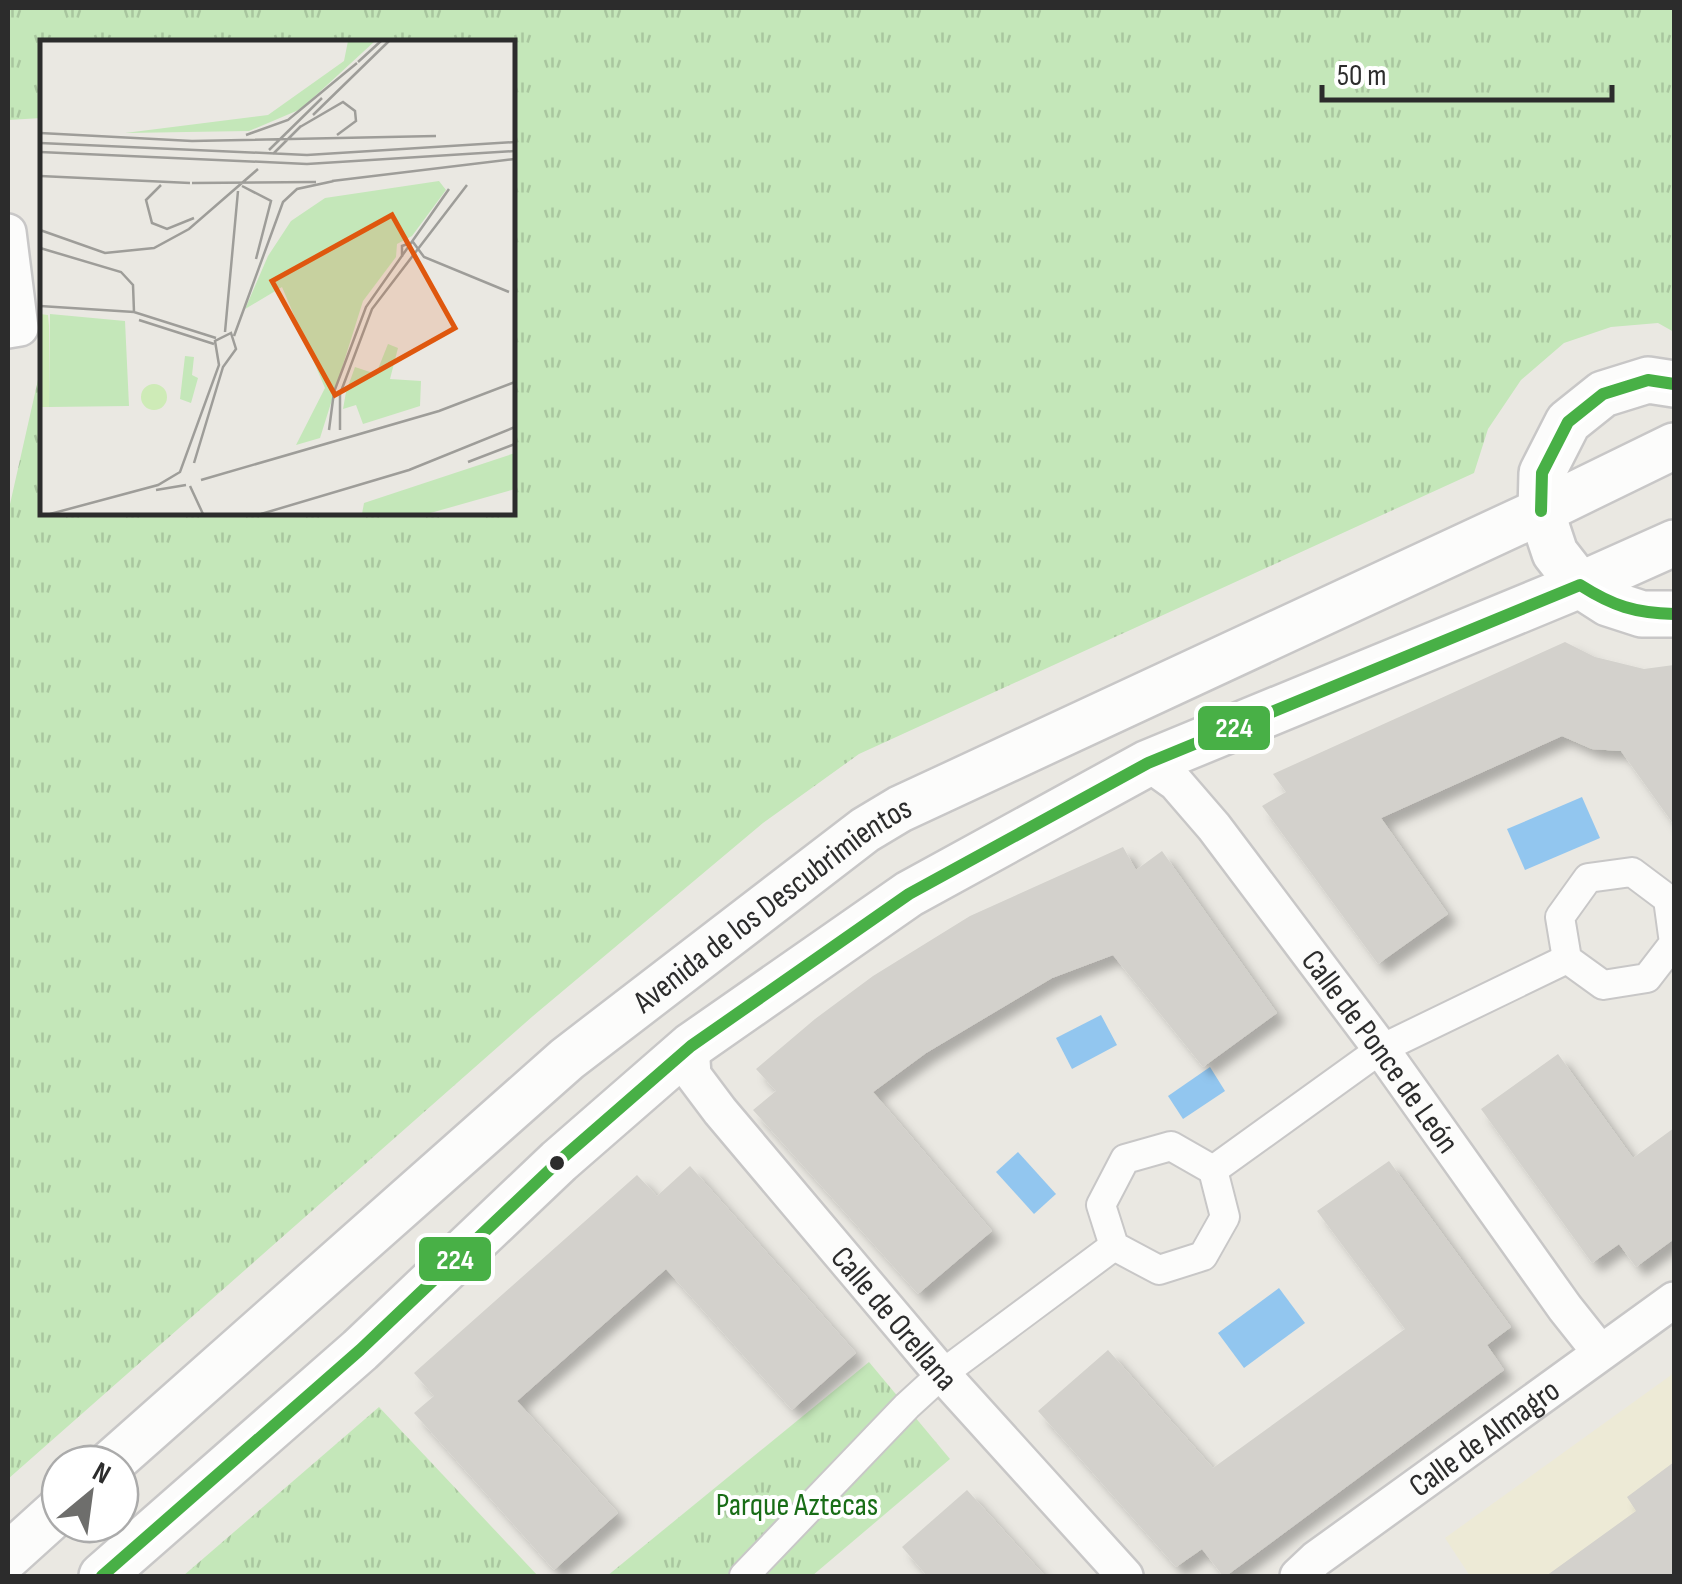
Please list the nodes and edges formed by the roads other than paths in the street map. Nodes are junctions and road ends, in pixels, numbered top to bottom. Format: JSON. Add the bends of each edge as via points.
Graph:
{"nodes":[{"id":1,"x":8,"y":232,"type":"edge"},
{"id":2,"x":8,"y":330,"type":"edge"},
{"id":3,"x":1674,"y":384,"type":"edge"},
{"id":4,"x":1674,"y":446,"type":"edge"},
{"id":5,"x":1541,"y":511,"type":"junction"},
{"id":6,"x":1674,"y":543,"type":"edge"},
{"id":7,"x":1580,"y":585,"type":"junction"},
{"id":8,"x":1674,"y":614,"type":"edge"},
{"id":9,"x":1148,"y":762,"type":"junction"},
{"id":10,"x":1671,"y":897,"type":"edge"},
{"id":11,"x":1567,"y":958,"type":"junction"},
{"id":12,"x":691,"y":1046,"type":"junction"},
{"id":13,"x":1381,"y":1050,"type":"junction"},
{"id":14,"x":1213,"y":1170,"type":"junction"},
{"id":15,"x":1114,"y":1246,"type":"junction"},
{"id":16,"x":1674,"y":1300,"type":"edge"},
{"id":17,"x":1600,"y":1352,"type":"junction"},
{"id":18,"x":942,"y":1374,"type":"junction"},
{"id":19,"x":133,"y":1444,"type":"edge"},
{"id":20,"x":40,"y":1526,"type":"edge"},
{"id":21,"x":8,"y":1556,"type":"edge"},
{"id":22,"x":102,"y":1576,"type":"edge"},
{"id":23,"x":744,"y":1576,"type":"edge"},
{"id":24,"x":1125,"y":1576,"type":"edge"},
{"id":25,"x":1298,"y":1576,"type":"edge"}],
"edges":[{"from":1,"to":2,"type":"street","via":[[20,328]]},
{"from":3,"to":5,"type":"street","via":[[1648,380],[1603,394],[1568,422],[1542,473]]},
{"from":4,"to":5,"type":"street","name":"Avenida de los Descubrimientos"},
{"from":5,"to":7,"type":"street","via":[[1555,553]]},
{"from":5,"to":19,"type":"street","name":"Avenida de los Descubrimientos","via":[[865,830],[566,1059]]},
{"from":6,"to":7,"type":"street","name":"Avenida de los Descubrimientos"},
{"from":7,"to":8,"type":"street","via":[[1642,614]]},
{"from":7,"to":9,"type":"street","name":"Avenida de los Descubrimientos"},
{"from":9,"to":12,"type":"street","name":"Avenida de los Descubrimientos","via":[[938,876]]},
{"from":9,"to":13,"type":"street","name":"Calle de Ponce de León","via":[[1214,827]]},
{"from":10,"to":11,"type":"street","via":[[1674,943],[1647,978],[1603,985]]},
{"from":10,"to":11,"type":"street","via":[[1632,872],[1588,878],[1560,917]]},
{"from":11,"to":13,"type":"street"},
{"from":12,"to":18,"type":"street","name":"Calle de Orellana","via":[[693,1075],[720,1111]]},
{"from":12,"to":22,"type":"street","name":"Avenida de los Descubrimientos"},
{"from":13,"to":14,"type":"street"},
{"from":13,"to":17,"type":"street","name":"Calle de Ponce de León"},
{"from":14,"to":15,"type":"street","via":[[1226,1217],[1203,1256],[1159,1270]]},
{"from":14,"to":15,"type":"street","via":[[1171,1146],[1124,1159],[1101,1205]]},
{"from":15,"to":18,"type":"street"},
{"from":16,"to":17,"type":"street","name":"Calle de Almagro"},
{"from":17,"to":25,"type":"street","name":"Calle de Almagro"},
{"from":18,"to":23,"type":"street"},
{"from":18,"to":24,"type":"street","name":"Calle de Orellana"},
{"from":20,"to":21,"type":"street"}]}
